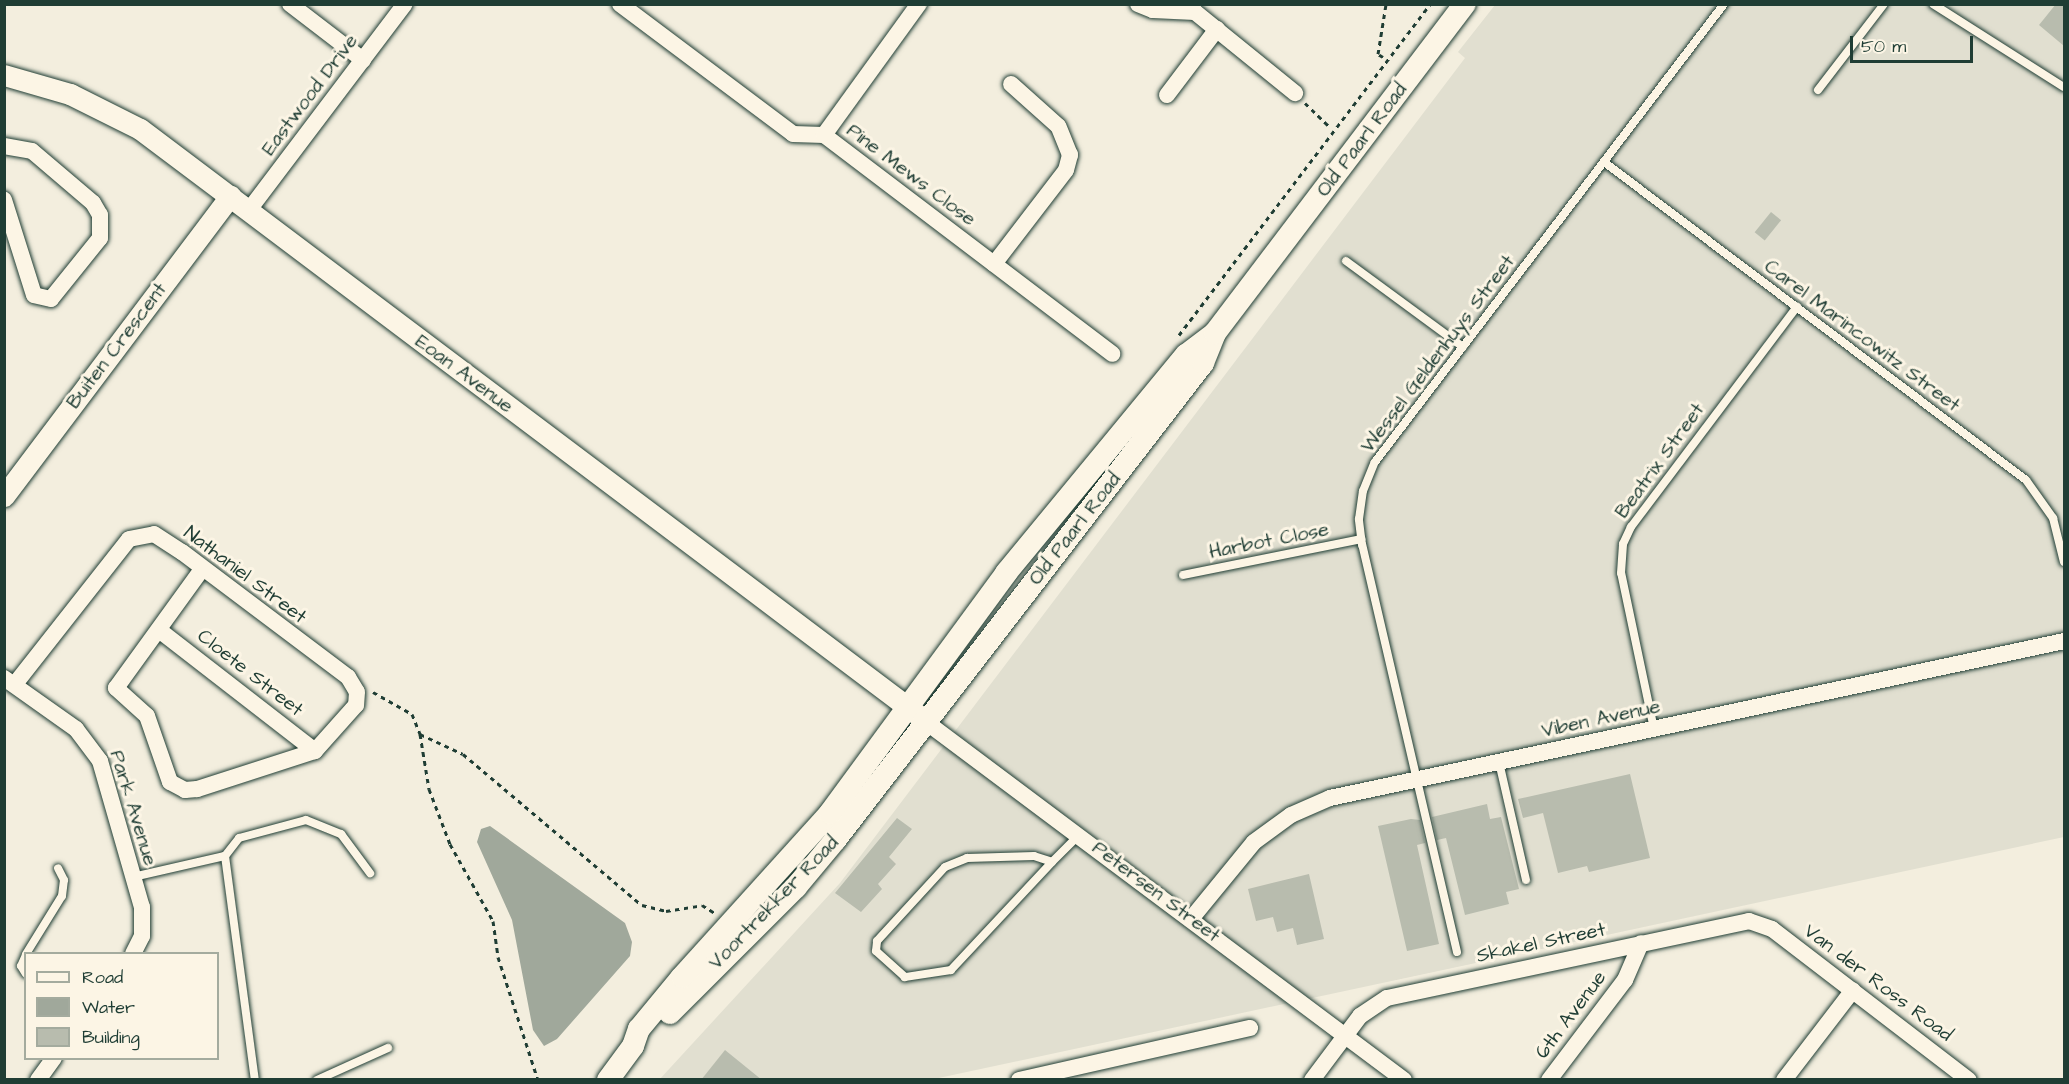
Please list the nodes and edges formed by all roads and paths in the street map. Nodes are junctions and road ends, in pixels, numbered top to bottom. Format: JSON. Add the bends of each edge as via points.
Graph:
{"nodes":[{"id":1,"x":290,"y":4,"type":"edge"},
{"id":2,"x":405,"y":4,"type":"edge"},
{"id":3,"x":620,"y":4,"type":"edge"},
{"id":4,"x":1138,"y":4,"type":"edge"},
{"id":5,"x":1386,"y":4,"type":"edge"},
{"id":6,"x":1430,"y":4,"type":"edge"},
{"id":7,"x":1465,"y":4,"type":"edge"},
{"id":8,"x":1724,"y":4,"type":"edge"},
{"id":9,"x":1884,"y":4,"type":"edge"},
{"id":10,"x":1933,"y":4,"type":"edge"},
{"id":11,"x":914,"y":7,"type":"edge"},
{"id":12,"x":1217,"y":29,"type":"junction"},
{"id":13,"x":1383,"y":57,"type":"dead end"},
{"id":14,"x":363,"y":60,"type":"junction"},
{"id":15,"x":4,"y":75,"type":"edge"},
{"id":16,"x":1011,"y":84,"type":"dead end"},
{"id":17,"x":2064,"y":87,"type":"edge"},
{"id":18,"x":1818,"y":90,"type":"dead end"},
{"id":19,"x":1295,"y":93,"type":"joint"},
{"id":20,"x":1167,"y":95,"type":"dead end"},
{"id":21,"x":1330,"y":127,"type":"dead end"},
{"id":22,"x":824,"y":135,"type":"junction"},
{"id":23,"x":4,"y":146,"type":"edge"},
{"id":24,"x":1604,"y":162,"type":"junction"},
{"id":25,"x":230,"y":196,"type":"junction"},
{"id":26,"x":4,"y":200,"type":"edge"},
{"id":27,"x":249,"y":210,"type":"junction"},
{"id":28,"x":11,"y":243,"type":"edge"},
{"id":29,"x":1346,"y":261,"type":"dead end"},
{"id":30,"x":994,"y":264,"type":"junction"},
{"id":31,"x":1797,"y":307,"type":"junction"},
{"id":32,"x":1215,"y":333,"type":"junction"},
{"id":33,"x":1173,"y":342,"type":"dead end"},
{"id":34,"x":1463,"y":347,"type":"junction"},
{"id":35,"x":1112,"y":354,"type":"dead end"},
{"id":36,"x":4,"y":496,"type":"edge"},
{"id":37,"x":1361,"y":539,"type":"junction"},
{"id":38,"x":2064,"y":562,"type":"edge"},
{"id":39,"x":202,"y":569,"type":"junction"},
{"id":40,"x":1183,"y":575,"type":"dead end"},
{"id":41,"x":159,"y":630,"type":"junction"},
{"id":42,"x":2064,"y":641,"type":"edge"},
{"id":43,"x":10,"y":681,"type":"edge"},
{"id":44,"x":357,"y":692,"type":"junction"},
{"id":45,"x":907,"y":706,"type":"junction"},
{"id":46,"x":926,"y":722,"type":"junction"},
{"id":47,"x":1654,"y":729,"type":"junction"},
{"id":48,"x":420,"y":734,"type":"junction"},
{"id":49,"x":315,"y":751,"type":"junction"},
{"id":50,"x":1499,"y":762,"type":"junction"},
{"id":51,"x":1414,"y":780,"type":"junction"},
{"id":52,"x":1080,"y":835,"type":"junction"},
{"id":53,"x":225,"y":856,"type":"junction"},
{"id":54,"x":1052,"y":862,"type":"junction"},
{"id":55,"x":58,"y":868,"type":"dead end"},
{"id":56,"x":370,"y":873,"type":"dead end"},
{"id":57,"x":133,"y":877,"type":"junction"},
{"id":58,"x":1526,"y":880,"type":"dead end"},
{"id":59,"x":715,"y":914,"type":"dead end"},
{"id":60,"x":1191,"y":919,"type":"junction"},
{"id":61,"x":1760,"y":923,"type":"joint"},
{"id":62,"x":1641,"y":943,"type":"junction"},
{"id":63,"x":27,"y":952,"type":"edge"},
{"id":64,"x":134,"y":952,"type":"edge"},
{"id":65,"x":1457,"y":952,"type":"dead end"},
{"id":66,"x":1853,"y":990,"type":"junction"},
{"id":67,"x":1250,"y":1028,"type":"dead end"},
{"id":68,"x":1345,"y":1035,"type":"junction"},
{"id":69,"x":633,"y":1046,"type":"junction"},
{"id":70,"x":388,"y":1048,"type":"dead end"},
{"id":71,"x":53,"y":1060,"type":"edge"},
{"id":72,"x":1088,"y":1065,"type":"junction"},
{"id":73,"x":39,"y":1079,"type":"edge"},
{"id":74,"x":255,"y":1080,"type":"edge"},
{"id":75,"x":318,"y":1080,"type":"edge"},
{"id":76,"x":538,"y":1080,"type":"edge"},
{"id":77,"x":608,"y":1080,"type":"edge"},
{"id":78,"x":1019,"y":1080,"type":"edge"},
{"id":79,"x":1077,"y":1080,"type":"edge"},
{"id":80,"x":1312,"y":1080,"type":"edge"},
{"id":81,"x":1404,"y":1080,"type":"edge"},
{"id":82,"x":1549,"y":1080,"type":"edge"},
{"id":83,"x":1784,"y":1080,"type":"edge"},
{"id":84,"x":1969,"y":1080,"type":"edge"}],
"edges":[{"from":1,"to":14,"type":"street"},
{"from":2,"to":14,"type":"street","name":"Eastwood Drive"},
{"from":3,"to":22,"type":"street","name":"Pine Mews Close","via":[[793,134]]},
{"from":4,"to":12,"type":"street","via":[[1154,10],[1192,11]]},
{"from":5,"to":13,"type":"path","via":[[1378,54]]},
{"from":6,"to":33,"type":"path"},
{"from":7,"to":32,"type":"main road","name":"Old Paarl Road"},
{"from":8,"to":24,"type":"lane","name":"Wessel Geldenhuys Street"},
{"from":9,"to":18,"type":"lane"},
{"from":10,"to":17,"type":"lane"},
{"from":11,"to":22,"type":"street"},
{"from":12,"to":19,"type":"street"},
{"from":12,"to":20,"type":"street"},
{"from":14,"to":27,"type":"street","name":"Eastwood Drive"},
{"from":15,"to":25,"type":"street","name":"Eoan Avenue","via":[[113,113]]},
{"from":16,"to":30,"type":"street","via":[[1058,126],[1070,154],[1066,170]]},
{"from":19,"to":21,"type":"path"},
{"from":22,"to":30,"type":"street","name":"Pine Mews Close"},
{"from":23,"to":28,"type":"street","via":[[32,150],[93,203],[102,223],[100,238],[55,297],[47,301],[34,295]]},
{"from":24,"to":31,"type":"lane","name":"Carel Marincowitz Street"},
{"from":24,"to":34,"type":"lane","name":"Wessel Geldenhuys Street"},
{"from":25,"to":27,"type":"street","name":"Eoan Avenue"},
{"from":25,"to":36,"type":"street","name":"Buiten Crescent"},
{"from":26,"to":28,"type":"street"},
{"from":27,"to":45,"type":"street","name":"Eoan Avenue"},
{"from":29,"to":34,"type":"lane"},
{"from":30,"to":35,"type":"street","name":"Pine Mews Close"},
{"from":31,"to":38,"type":"lane","name":"Carel Marincowitz Street","via":[[2026,480],[2053,518]]},
{"from":31,"to":47,"type":"lane","name":"Beatrix Street","via":[[1631,527],[1623,544],[1621,573]]},
{"from":32,"to":45,"type":"main road","name":"Old Paarl Road","via":[[1179,363],[1006,573]]},
{"from":32,"to":46,"type":"main road","name":"Old Paarl Road","via":[[1203,363]]},
{"from":34,"to":37,"type":"lane","name":"Wessel Geldenhuys Street","via":[[1368,476],[1360,506]]},
{"from":37,"to":40,"type":"lane","name":"Harbot Close"},
{"from":37,"to":51,"type":"lane","name":"Wessel Geldenhuys Street"},
{"from":39,"to":41,"type":"street"},
{"from":39,"to":43,"type":"street","name":"Nathaniel Street","via":[[154,534],[129,539]]},
{"from":39,"to":44,"type":"street","name":"Nathaniel Street","via":[[348,677]]},
{"from":41,"to":49,"type":"street","name":"Cloete Street"},
{"from":41,"to":49,"type":"street","via":[[116,688],[147,716],[166,774],[175,786],[197,789]]},
{"from":42,"to":47,"type":"street","name":"Viben Avenue"},
{"from":43,"to":57,"type":"street","name":"Park Avenue","via":[[76,729],[93,749]]},
{"from":44,"to":48,"type":"path","via":[[377,692],[412,714]]},
{"from":44,"to":49,"type":"street","via":[[356,705]]},
{"from":45,"to":46,"type":"street","name":"Petersen Street"},
{"from":45,"to":69,"type":"main road","name":"Voortrekker Road","via":[[830,813],[682,976],[639,1029]]},
{"from":46,"to":52,"type":"street","name":"Petersen Street"},
{"from":46,"to":69,"type":"main road","name":"Voortrekker Road","via":[[796,886],[650,1035]]},
{"from":47,"to":50,"type":"street","name":"Viben Avenue"},
{"from":48,"to":59,"type":"path","via":[[463,754],[642,905],[666,911],[702,905]]},
{"from":48,"to":76,"type":"path","via":[[429,789],[450,844],[492,921],[498,957]]},
{"from":50,"to":51,"type":"street","name":"Viben Avenue"},
{"from":50,"to":58,"type":"lane"},
{"from":51,"to":60,"type":"street","name":"Viben Avenue","via":[[1330,798],[1291,815],[1237,859]]},
{"from":51,"to":65,"type":"lane","name":"Wessel Geldenhuys Street"},
{"from":52,"to":54,"type":"lane"},
{"from":52,"to":60,"type":"street","name":"Petersen Street"},
{"from":53,"to":56,"type":"lane","via":[[240,838],[306,820],[340,834]]},
{"from":53,"to":57,"type":"lane"},
{"from":53,"to":74,"type":"lane"},
{"from":54,"to":54,"type":"lane","via":[[1025,856],[956,862],[933,877],[877,941],[876,951],[905,977],[951,970]]},
{"from":55,"to":63,"type":"lane","via":[[64,880],[62,896]]},
{"from":57,"to":64,"type":"street","name":"Park Avenue","via":[[143,922]]},
{"from":60,"to":68,"type":"street","name":"Petersen Street"},
{"from":61,"to":62,"type":"street","name":"Skakel Street","via":[[1738,922]]},
{"from":61,"to":66,"type":"street","name":"Van der Ross Road"},
{"from":62,"to":68,"type":"street","name":"Skakel Street","via":[[1387,998],[1360,1016]]},
{"from":62,"to":82,"type":"street","name":"6th Avenue","via":[[1625,980]]},
{"from":66,"to":83,"type":"street"},
{"from":66,"to":84,"type":"street","name":"Van der Ross Road"},
{"from":67,"to":72,"type":"street"},
{"from":68,"to":80,"type":"street","name":"Skakel Street"},
{"from":68,"to":81,"type":"street","name":"Petersen Street"},
{"from":69,"to":77,"type":"main road","name":"Voortrekker Road"},
{"from":70,"to":75,"type":"lane"},
{"from":71,"to":73,"type":"street"},
{"from":72,"to":78,"type":"street"},
{"from":72,"to":79,"type":"street"}]}
